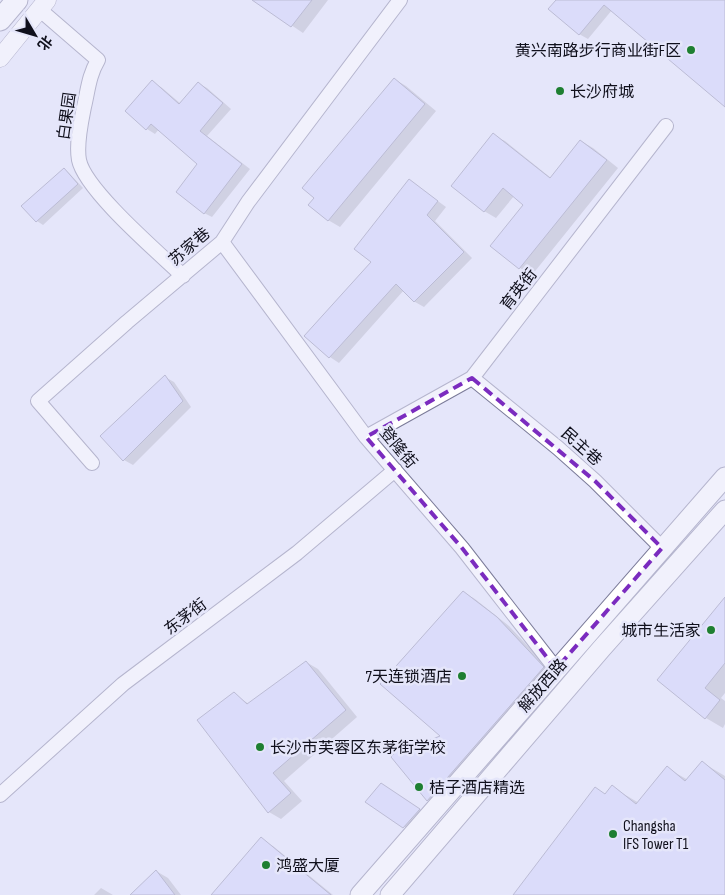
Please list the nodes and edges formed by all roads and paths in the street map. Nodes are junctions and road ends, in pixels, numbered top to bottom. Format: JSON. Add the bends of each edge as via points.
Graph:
{"nodes":[{"id":1,"x":17,"y":0,"type":"edge"},
{"id":2,"x":400,"y":0,"type":"edge"},
{"id":3,"x":43,"y":5,"type":"edge"},
{"id":4,"x":0,"y":20,"type":"edge"},
{"id":5,"x":0,"y":58,"type":"edge"},
{"id":6,"x":666,"y":126,"type":"dead end"},
{"id":7,"x":222,"y":242,"type":"junction"},
{"id":8,"x":183,"y":276,"type":"junction"},
{"id":9,"x":472,"y":378,"type":"junction"},
{"id":10,"x":366,"y":437,"type":"junction"},
{"id":11,"x":92,"y":463,"type":"dead end"},
{"id":12,"x":395,"y":470,"type":"junction"},
{"id":13,"x":725,"y":477,"type":"edge"},
{"id":14,"x":725,"y":510,"type":"edge"},
{"id":15,"x":662,"y":548,"type":"junction"},
{"id":16,"x":556,"y":669,"type":"junction"},
{"id":17,"x":0,"y":795,"type":"edge"},
{"id":18,"x":360,"y":895,"type":"edge"},
{"id":19,"x":390,"y":895,"type":"edge"}],
"edges":[{"from":1,"to":4,"type":"main road"},
{"from":2,"to":7,"type":"street","name":"苏家巷","via":[[248,202]]},
{"from":3,"to":5,"type":"street"},
{"from":3,"to":8,"type":"street","name":"白果园","via":[[98,60],[91,72],[80,129],[79,160],[91,183],[128,224]]},
{"from":6,"to":9,"type":"street","name":"育英街"},
{"from":7,"to":8,"type":"street","name":"苏家巷"},
{"from":7,"to":10,"type":"street","name":"登隆街"},
{"from":8,"to":11,"type":"street","name":"苏家巷","via":[[38,401]]},
{"from":9,"to":10,"type":"street","name":"育英街"},
{"from":9,"to":15,"type":"street","name":"民主巷","via":[[595,481]]},
{"from":10,"to":12,"type":"street","name":"登隆街"},
{"from":12,"to":16,"type":"street","name":"登隆街","via":[[462,548]]},
{"from":12,"to":17,"type":"street","name":"东茅街","via":[[297,553],[123,684]]},
{"from":13,"to":15,"type":"main road","name":"解放西路"},
{"from":14,"to":19,"type":"main road","name":"解放西路"},
{"from":15,"to":16,"type":"main road","name":"解放西路"},
{"from":16,"to":18,"type":"main road","name":"解放西路"}]}
